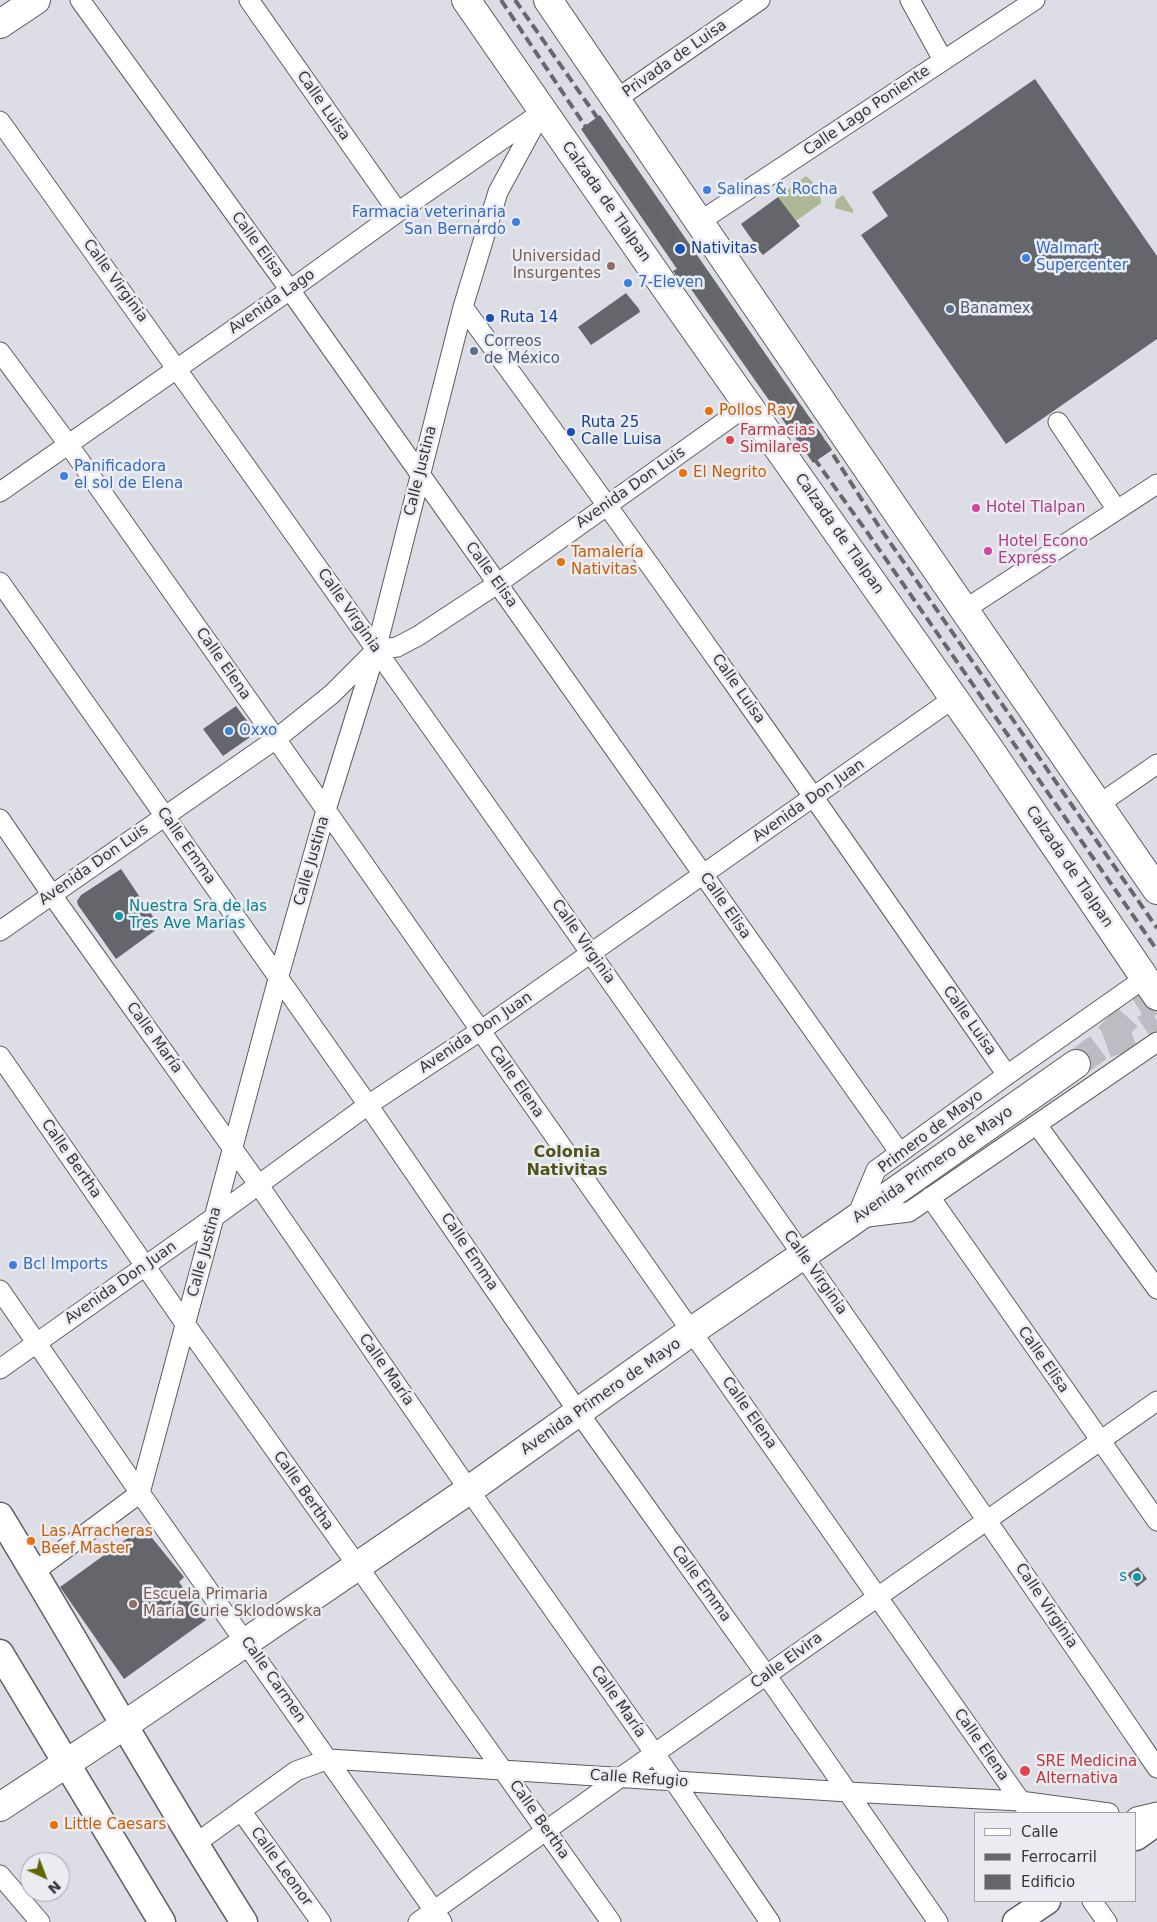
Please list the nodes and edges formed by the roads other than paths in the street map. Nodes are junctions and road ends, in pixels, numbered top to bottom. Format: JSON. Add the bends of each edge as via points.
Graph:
{"nodes":[{"id":1,"x":36,"y":0,"type":"edge"},
{"id":2,"x":80,"y":0,"type":"edge"},
{"id":3,"x":249,"y":0,"type":"edge"},
{"id":4,"x":466,"y":0,"type":"edge"},
{"id":5,"x":548,"y":0,"type":"edge"},
{"id":6,"x":760,"y":0,"type":"edge"},
{"id":7,"x":910,"y":0,"type":"edge"},
{"id":8,"x":1035,"y":0,"type":"edge"},
{"id":9,"x":0,"y":24,"type":"edge"},
{"id":10,"x":943,"y":60,"type":"junction"},
{"id":11,"x":615,"y":100,"type":"junction"},
{"id":12,"x":542,"y":112,"type":"junction"},
{"id":13,"x":0,"y":121,"type":"edge"},
{"id":14,"x":398,"y":212,"type":"junction"},
{"id":15,"x":699,"y":222,"type":"junction"},
{"id":16,"x":290,"y":290,"type":"junction"},
{"id":17,"x":463,"y":307,"type":"junction"},
{"id":18,"x":0,"y":352,"type":"edge"},
{"id":19,"x":178,"y":368,"type":"junction"},
{"id":20,"x":748,"y":405,"type":"junction"},
{"id":21,"x":1058,"y":422,"type":"dead end"},
{"id":22,"x":68,"y":444,"type":"junction"},
{"id":23,"x":419,"y":476,"type":"junction"},
{"id":24,"x":1157,"y":484,"type":"edge"},
{"id":25,"x":0,"y":492,"type":"edge"},
{"id":26,"x":608,"y":505,"type":"junction"},
{"id":27,"x":1117,"y":510,"type":"junction"},
{"id":28,"x":0,"y":582,"type":"edge"},
{"id":29,"x":497,"y":584,"type":"junction"},
{"id":30,"x":964,"y":610,"type":"junction"},
{"id":31,"x":376,"y":650,"type":"junction"},
{"id":32,"x":954,"y":698,"type":"junction"},
{"id":33,"x":276,"y":739,"type":"junction"},
{"id":34,"x":1157,"y":764,"type":"edge"},
{"id":35,"x":814,"y":797,"type":"junction"},
{"id":36,"x":1098,"y":805,"type":"junction"},
{"id":37,"x":326,"y":810,"type":"junction"},
{"id":38,"x":165,"y":816,"type":"junction"},
{"id":39,"x":0,"y":818,"type":"edge"},
{"id":40,"x":704,"y":875,"type":"junction"},
{"id":41,"x":1157,"y":890,"type":"edge"},
{"id":42,"x":52,"y":895,"type":"junction"},
{"id":43,"x":0,"y":931,"type":"edge"},
{"id":44,"x":592,"y":954,"type":"junction"},
{"id":45,"x":278,"y":979,"type":"junction"},
{"id":46,"x":1151,"y":987,"type":"edge"},
{"id":47,"x":480,"y":1032,"type":"junction"},
{"id":48,"x":1157,"y":1042,"type":"edge"},
{"id":49,"x":0,"y":1056,"type":"edge"},
{"id":50,"x":1076,"y":1064,"type":"tunnel mouth"},
{"id":51,"x":1006,"y":1075,"type":"junction"},
{"id":52,"x":368,"y":1105,"type":"junction"},
{"id":53,"x":1037,"y":1125,"type":"junction"},
{"id":54,"x":233,"y":1149,"type":"junction"},
{"id":55,"x":900,"y":1152,"type":"junction"},
{"id":56,"x":258,"y":1184,"type":"junction"},
{"id":57,"x":930,"y":1197,"type":"junction"},
{"id":58,"x":213,"y":1218,"type":"junction"},
{"id":59,"x":855,"y":1219,"type":"junction"},
{"id":60,"x":803,"y":1256,"type":"junction"},
{"id":61,"x":145,"y":1266,"type":"junction"},
{"id":62,"x":1157,"y":1289,"type":"edge"},
{"id":63,"x":0,"y":1290,"type":"edge"},
{"id":64,"x":186,"y":1324,"type":"junction"},
{"id":65,"x":692,"y":1331,"type":"junction"},
{"id":66,"x":37,"y":1342,"type":"junction"},
{"id":67,"x":0,"y":1368,"type":"edge"},
{"id":68,"x":1157,"y":1401,"type":"edge"},
{"id":69,"x":579,"y":1413,"type":"junction"},
{"id":70,"x":1100,"y":1441,"type":"junction"},
{"id":71,"x":468,"y":1490,"type":"junction"},
{"id":72,"x":140,"y":1493,"type":"junction"},
{"id":73,"x":0,"y":1516,"type":"edge"},
{"id":74,"x":988,"y":1519,"type":"junction"},
{"id":75,"x":1157,"y":1521,"type":"edge"},
{"id":76,"x":357,"y":1566,"type":"junction"},
{"id":77,"x":34,"y":1572,"type":"junction"},
{"id":78,"x":878,"y":1596,"type":"junction"},
{"id":79,"x":246,"y":1642,"type":"junction"},
{"id":80,"x":0,"y":1653,"type":"edge"},
{"id":81,"x":767,"y":1676,"type":"junction"},
{"id":82,"x":123,"y":1726,"type":"junction"},
{"id":83,"x":654,"y":1754,"type":"junction"},
{"id":84,"x":330,"y":1760,"type":"junction"},
{"id":85,"x":66,"y":1762,"type":"junction"},
{"id":86,"x":1157,"y":1768,"type":"edge"},
{"id":87,"x":505,"y":1771,"type":"junction"},
{"id":88,"x":620,"y":1777,"type":"junction"},
{"id":89,"x":674,"y":1780,"type":"junction"},
{"id":90,"x":848,"y":1792,"type":"junction"},
{"id":91,"x":0,"y":1807,"type":"edge"},
{"id":92,"x":1025,"y":1807,"type":"edge"},
{"id":93,"x":242,"y":1812,"type":"junction"},
{"id":94,"x":1095,"y":1812,"type":"edge"},
{"id":95,"x":1157,"y":1812,"type":"edge"},
{"id":96,"x":1137,"y":1817,"type":"edge"},
{"id":97,"x":1157,"y":1822,"type":"edge"},
{"id":98,"x":547,"y":1830,"type":"junction"},
{"id":99,"x":1137,"y":1836,"type":"edge"},
{"id":100,"x":194,"y":1844,"type":"junction"},
{"id":101,"x":0,"y":1875,"type":"edge"},
{"id":102,"x":1046,"y":1902,"type":"edge"},
{"id":103,"x":1093,"y":1902,"type":"edge"},
{"id":104,"x":438,"y":1916,"type":"edge"},
{"id":105,"x":40,"y":1922,"type":"edge"},
{"id":106,"x":162,"y":1922,"type":"edge"},
{"id":107,"x":244,"y":1922,"type":"edge"},
{"id":108,"x":321,"y":1922,"type":"edge"},
{"id":109,"x":418,"y":1922,"type":"edge"},
{"id":110,"x":611,"y":1922,"type":"edge"},
{"id":111,"x":770,"y":1922,"type":"edge"},
{"id":112,"x":938,"y":1922,"type":"edge"},
{"id":113,"x":1016,"y":1922,"type":"edge"},
{"id":114,"x":1107,"y":1922,"type":"edge"}],
"edges":[{"from":1,"to":9,"type":"main road"},
{"from":2,"to":16,"type":"street","name":"Calle Elisa"},
{"from":3,"to":14,"type":"street","name":"Calle Luisa"},
{"from":4,"to":12,"type":"main road","name":"Calzada de Tlalpan"},
{"from":5,"to":11,"type":"main road"},
{"from":6,"to":11,"type":"street","name":"Privada de Luisa"},
{"from":7,"to":10,"type":"street"},
{"from":8,"to":10,"type":"street","name":"Calle Lago Poniente"},
{"from":10,"to":15,"type":"street","name":"Calle Lago Poniente"},
{"from":11,"to":15,"type":"main road"},
{"from":12,"to":14,"type":"street","name":"Avenida Lago"},
{"from":12,"to":17,"type":"street","name":"Calle Justina","via":[[498,192]]},
{"from":12,"to":20,"type":"main road","name":"Calzada de Tlalpan"},
{"from":13,"to":19,"type":"street","name":"Calle Virginia"},
{"from":14,"to":16,"type":"street","name":"Avenida Lago"},
{"from":15,"to":30,"type":"main road"},
{"from":16,"to":19,"type":"street","name":"Avenida Lago"},
{"from":16,"to":23,"type":"street","name":"Calle Elisa"},
{"from":17,"to":23,"type":"street","name":"Calle Justina"},
{"from":17,"to":26,"type":"street","name":"Calle Luisa"},
{"from":18,"to":22,"type":"street","name":"Calle Elena"},
{"from":19,"to":22,"type":"street","name":"Avenida Lago"},
{"from":19,"to":31,"type":"street","name":"Calle Virginia"},
{"from":20,"to":26,"type":"street","name":"Avenida Don Luis"},
{"from":20,"to":32,"type":"main road","name":"Calzada de Tlalpan"},
{"from":21,"to":27,"type":"street"},
{"from":22,"to":25,"type":"street","name":"Avenida Lago"},
{"from":22,"to":33,"type":"street","name":"Calle Elena"},
{"from":23,"to":29,"type":"street","name":"Calle Elisa"},
{"from":23,"to":31,"type":"street","name":"Calle Justina"},
{"from":24,"to":27,"type":"street"},
{"from":26,"to":29,"type":"street","name":"Avenida Don Luis"},
{"from":26,"to":35,"type":"street","name":"Calle Luisa"},
{"from":27,"to":30,"type":"street"},
{"from":28,"to":38,"type":"street","name":"Calle Emma"},
{"from":29,"to":31,"type":"street","name":"Avenida Don Luis","via":[[418,636],[397,647]]},
{"from":29,"to":40,"type":"street","name":"Calle Elisa"},
{"from":30,"to":36,"type":"main road"},
{"from":31,"to":33,"type":"street","name":"Avenida Don Luis","via":[[332,694]]},
{"from":31,"to":37,"type":"street","name":"Calle Justina"},
{"from":31,"to":44,"type":"street","name":"Calle Virginia"},
{"from":32,"to":35,"type":"street","name":"Avenida Don Juan"},
{"from":32,"to":46,"type":"main road","name":"Calzada de Tlalpan"},
{"from":33,"to":37,"type":"street","name":"Calle Elena"},
{"from":33,"to":38,"type":"street","name":"Avenida Don Luis"},
{"from":34,"to":36,"type":"street"},
{"from":35,"to":40,"type":"street","name":"Avenida Don Juan"},
{"from":35,"to":51,"type":"street","name":"Calle Luisa"},
{"from":36,"to":41,"type":"main road"},
{"from":37,"to":45,"type":"street","name":"Calle Justina"},
{"from":37,"to":47,"type":"street","name":"Calle Elena"},
{"from":38,"to":42,"type":"street","name":"Avenida Don Luis"},
{"from":38,"to":45,"type":"street","name":"Calle Emma"},
{"from":39,"to":42,"type":"street","name":"Calle María"},
{"from":40,"to":44,"type":"street","name":"Avenida Don Juan"},
{"from":40,"to":55,"type":"street","name":"Calle Elisa"},
{"from":42,"to":43,"type":"street","name":"Avenida Don Luis"},
{"from":42,"to":54,"type":"street","name":"Calle María"},
{"from":44,"to":47,"type":"street","name":"Avenida Don Juan"},
{"from":44,"to":60,"type":"street","name":"Calle Virginia"},
{"from":45,"to":52,"type":"street","name":"Calle Emma"},
{"from":45,"to":54,"type":"street","name":"Calle Justina"},
{"from":46,"to":51,"type":"street","name":"Primero de Mayo"},
{"from":47,"to":52,"type":"street","name":"Avenida Don Juan"},
{"from":47,"to":65,"type":"street","name":"Calle Elena"},
{"from":48,"to":53,"type":"street"},
{"from":49,"to":61,"type":"street","name":"Calle Bertha"},
{"from":50,"to":59,"type":"main road","name":"Avenida Primero de Mayo"},
{"from":51,"to":55,"type":"street","name":"Primero de Mayo"},
{"from":52,"to":56,"type":"street","name":"Avenida Don Juan"},
{"from":52,"to":69,"type":"street","name":"Calle Emma"},
{"from":53,"to":57,"type":"street"},
{"from":53,"to":62,"type":"street"},
{"from":54,"to":56,"type":"street","name":"Calle María"},
{"from":54,"to":58,"type":"street","name":"Calle Justina"},
{"from":55,"to":59,"type":"street","name":"Primero de Mayo","via":[[876,1170]]},
{"from":56,"to":58,"type":"street","name":"Avenida Don Juan"},
{"from":56,"to":71,"type":"street","name":"Calle María"},
{"from":57,"to":59,"type":"street","via":[[908,1212]]},
{"from":57,"to":70,"type":"street","name":"Calle Elisa"},
{"from":58,"to":61,"type":"street","name":"Avenida Don Juan"},
{"from":58,"to":64,"type":"street","name":"Calle Justina"},
{"from":59,"to":60,"type":"main road","name":"Avenida Primero de Mayo"},
{"from":60,"to":65,"type":"main road","name":"Avenida Primero de Mayo"},
{"from":60,"to":74,"type":"street","name":"Calle Virginia"},
{"from":61,"to":64,"type":"street","name":"Calle Bertha"},
{"from":61,"to":66,"type":"street","name":"Avenida Don Juan"},
{"from":63,"to":66,"type":"street","name":"Calle Carmen"},
{"from":64,"to":72,"type":"street","name":"Calle Justina"},
{"from":64,"to":76,"type":"street","name":"Calle Bertha"},
{"from":65,"to":69,"type":"main road","name":"Avenida Primero de Mayo"},
{"from":65,"to":78,"type":"street","name":"Calle Elena"},
{"from":66,"to":67,"type":"street","name":"Avenida Don Juan"},
{"from":66,"to":72,"type":"street","name":"Calle Carmen"},
{"from":68,"to":70,"type":"street","name":"Calle Elvira"},
{"from":69,"to":71,"type":"main road","name":"Avenida Primero de Mayo"},
{"from":69,"to":81,"type":"street","name":"Calle Emma"},
{"from":70,"to":74,"type":"street","name":"Calle Elvira"},
{"from":70,"to":75,"type":"street","name":"Calle Elisa"},
{"from":71,"to":76,"type":"main road","name":"Avenida Primero de Mayo"},
{"from":71,"to":83,"type":"street","name":"Calle María"},
{"from":72,"to":77,"type":"street"},
{"from":72,"to":79,"type":"street","name":"Calle Carmen"},
{"from":73,"to":77,"type":"main road"},
{"from":74,"to":78,"type":"street","name":"Calle Elvira"},
{"from":74,"to":86,"type":"street","name":"Calle Virginia"},
{"from":76,"to":79,"type":"main road","name":"Avenida Primero de Mayo"},
{"from":76,"to":87,"type":"street","name":"Calle Bertha"},
{"from":77,"to":82,"type":"main road"},
{"from":78,"to":81,"type":"street","name":"Calle Elvira"},
{"from":78,"to":92,"type":"street","name":"Calle Elena"},
{"from":79,"to":82,"type":"main road","name":"Avenida Primero de Mayo"},
{"from":79,"to":84,"type":"street","name":"Calle Carmen"},
{"from":80,"to":85,"type":"main road"},
{"from":81,"to":83,"type":"street","name":"Calle Elvira"},
{"from":81,"to":90,"type":"street","name":"Calle Emma"},
{"from":82,"to":85,"type":"main road","name":"Avenida Primero de Mayo"},
{"from":82,"to":100,"type":"main road"},
{"from":83,"to":88,"type":"street","name":"Calle Elvira"},
{"from":83,"to":89,"type":"street","name":"Calle María"},
{"from":84,"to":87,"type":"street","name":"Calle Refugio"},
{"from":84,"to":93,"type":"street","name":"Calle Refugio","via":[[296,1771]]},
{"from":84,"to":104,"type":"street","name":"Calle Carmen"},
{"from":85,"to":91,"type":"main road","name":"Avenida Primero de Mayo"},
{"from":85,"to":106,"type":"main road"},
{"from":87,"to":88,"type":"street","name":"Calle Refugio"},
{"from":87,"to":98,"type":"street","name":"Calle Bertha"},
{"from":88,"to":89,"type":"street","name":"Calle Refugio"},
{"from":88,"to":98,"type":"street","name":"Calle Elvira"},
{"from":89,"to":90,"type":"street","name":"Calle Refugio"},
{"from":89,"to":111,"type":"street","name":"Calle María"},
{"from":90,"to":92,"type":"street","name":"Calle Refugio"},
{"from":90,"to":112,"type":"street","name":"Calle Emma"},
{"from":92,"to":94,"type":"street","name":"Calle Refugio"},
{"from":93,"to":100,"type":"street","name":"Calle Refugio"},
{"from":93,"to":108,"type":"street","name":"Calle Leonor"},
{"from":95,"to":96,"type":"street"},
{"from":97,"to":99,"type":"main road"},
{"from":98,"to":104,"type":"street","name":"Calle Elvira"},
{"from":98,"to":110,"type":"street","name":"Calle Bertha"},
{"from":100,"to":107,"type":"main road"},
{"from":101,"to":105,"type":"street"},
{"from":102,"to":113,"type":"main road"},
{"from":103,"to":114,"type":"street"},
{"from":104,"to":109,"type":"street","name":"Calle Elvira"}]}
